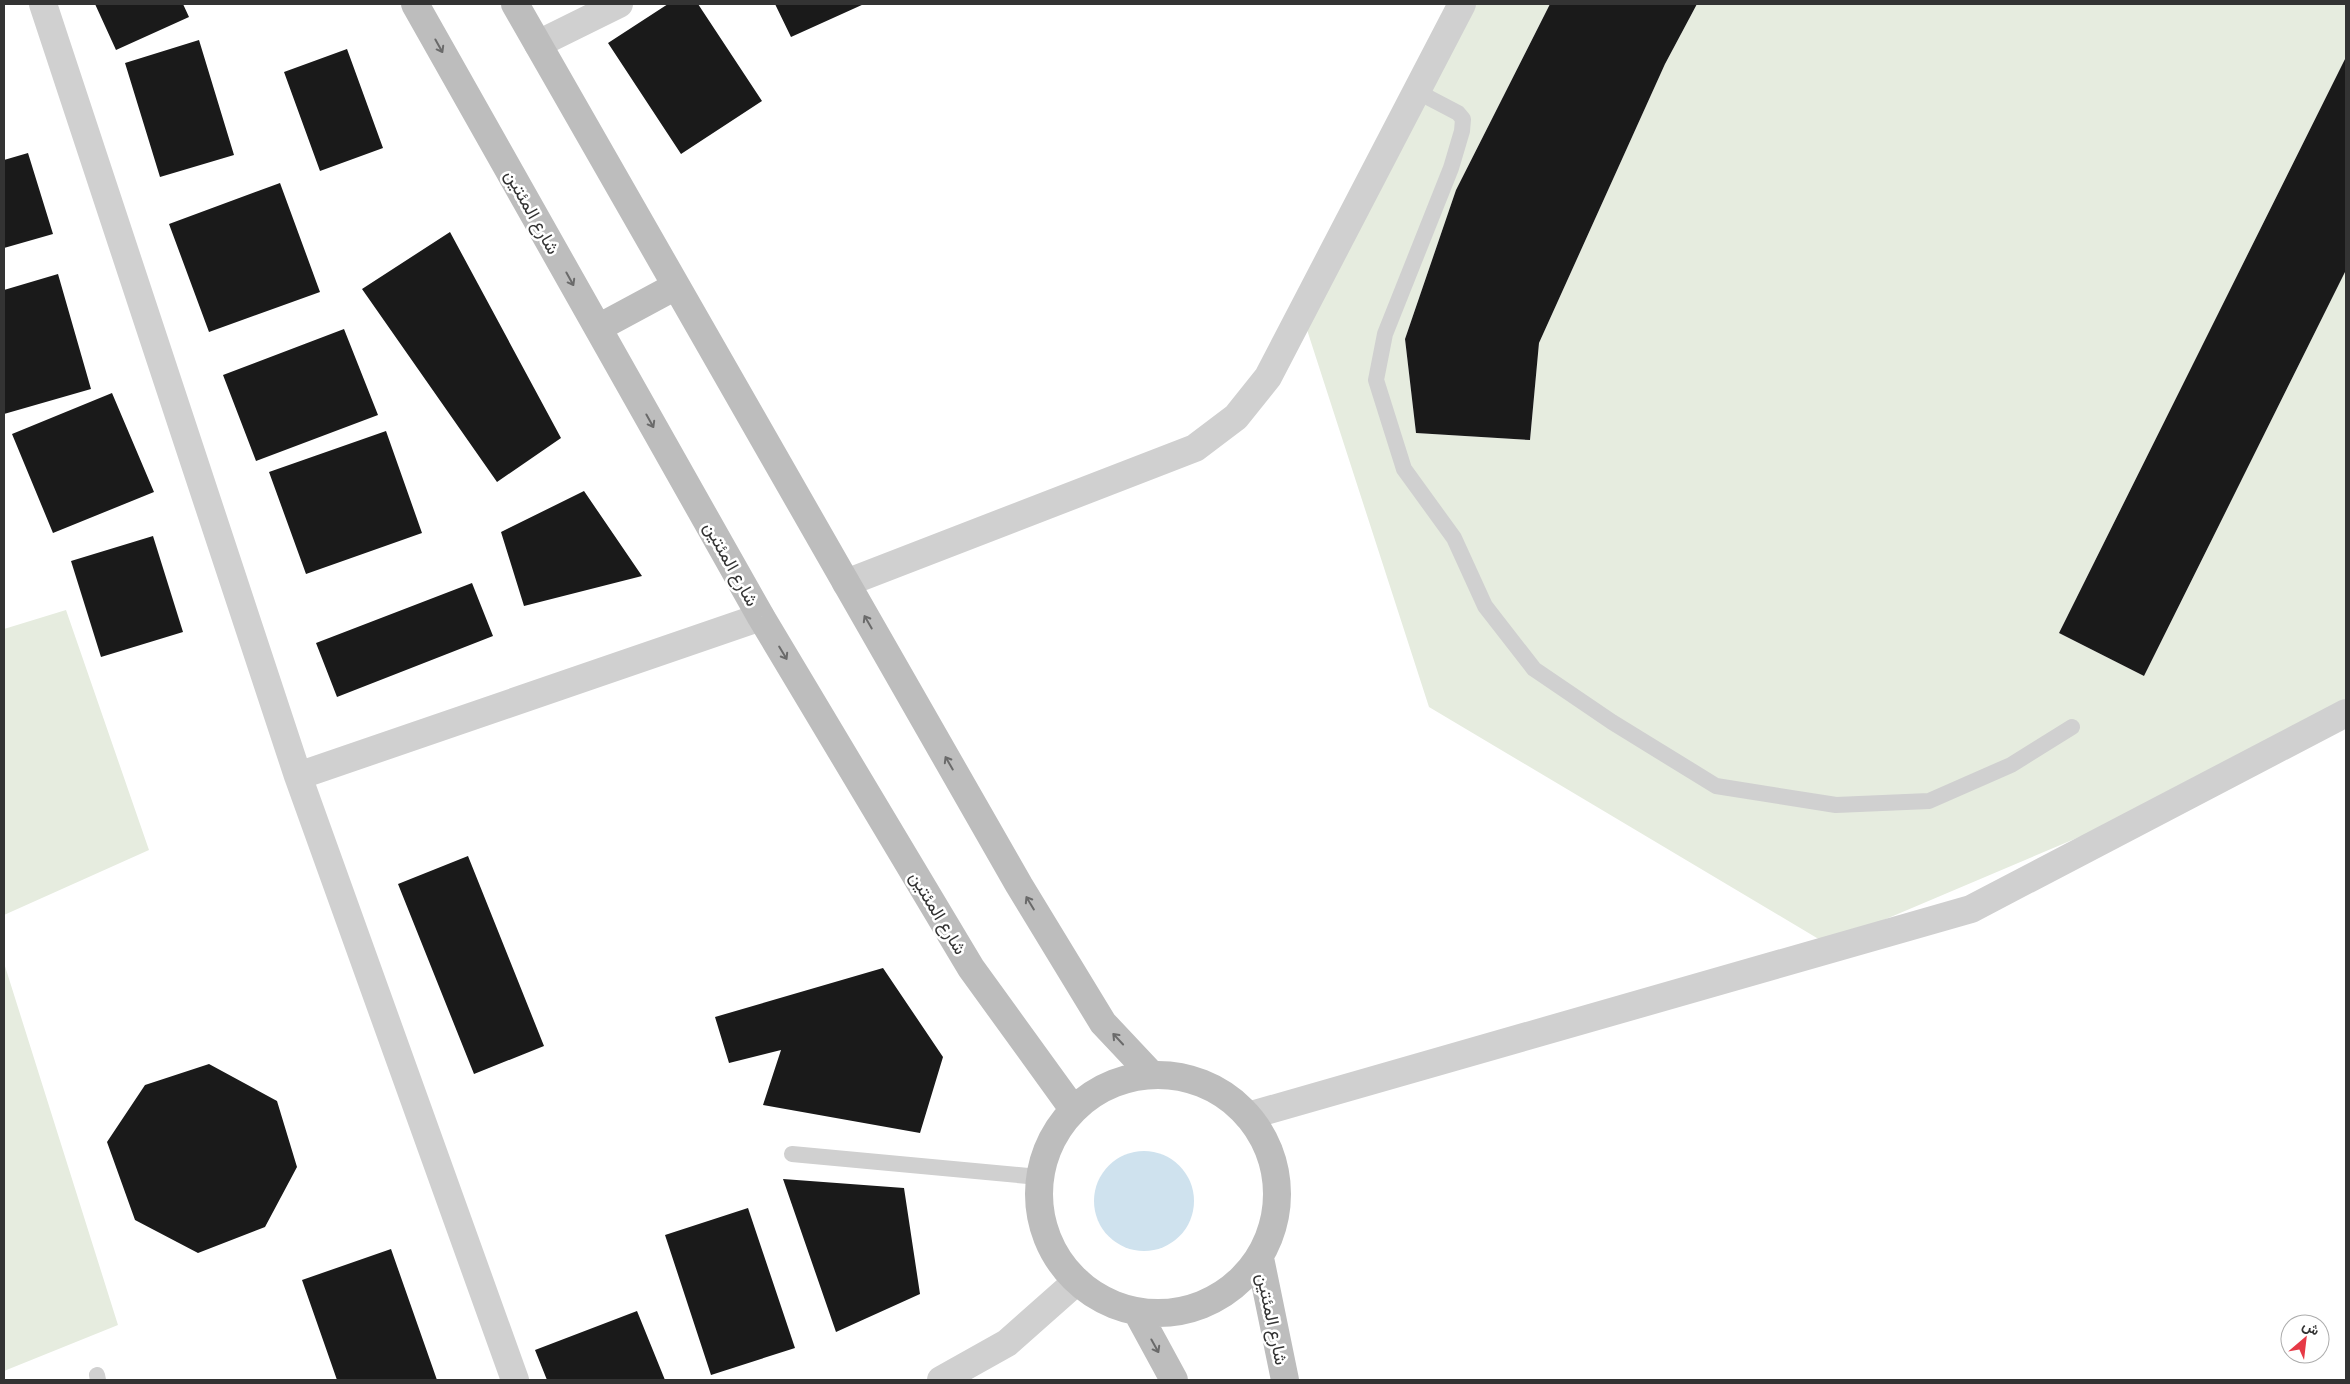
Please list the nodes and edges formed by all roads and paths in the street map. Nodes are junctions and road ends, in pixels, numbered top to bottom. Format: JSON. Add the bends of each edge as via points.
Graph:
{"nodes":[{"id":1,"x":43,"y":4,"type":"edge"},
{"id":2,"x":415,"y":4,"type":"edge"},
{"id":3,"x":515,"y":4,"type":"edge"},
{"id":4,"x":619,"y":4,"type":"edge"},
{"id":5,"x":1462,"y":4,"type":"edge"},
{"id":6,"x":538,"y":44,"type":"junction"},
{"id":7,"x":1416,"y":91,"type":"junction"},
{"id":8,"x":676,"y":286,"type":"junction"},
{"id":9,"x":598,"y":328,"type":"junction"},
{"id":10,"x":846,"y":583,"type":"junction"},
{"id":11,"x":761,"y":618,"type":"junction"},
{"id":12,"x":2346,"y":713,"type":"edge"},
{"id":13,"x":2072,"y":727,"type":"dead end"},
{"id":14,"x":298,"y":776,"type":"junction"},
{"id":15,"x":1152,"y":1075,"type":"junction"},
{"id":16,"x":1073,"y":1109,"type":"junction"},
{"id":17,"x":1248,"y":1116,"type":"junction"},
{"id":18,"x":792,"y":1154,"type":"dead end"},
{"id":19,"x":1039,"y":1177,"type":"junction"},
{"id":20,"x":1260,"y":1258,"type":"junction"},
{"id":21,"x":1077,"y":1281,"type":"junction"},
{"id":22,"x":1136,"y":1312,"type":"junction"},
{"id":23,"x":515,"y":1380,"type":"edge"},
{"id":24,"x":941,"y":1380,"type":"edge"},
{"id":25,"x":1174,"y":1380,"type":"edge"},
{"id":26,"x":1285,"y":1380,"type":"edge"}],
"edges":[{"from":1,"to":14,"type":"street"},
{"from":2,"to":9,"type":"street","name":"شارع المئتين","one_way":true},
{"from":3,"to":6,"type":"street"},
{"from":4,"to":6,"type":"street"},
{"from":5,"to":7,"type":"street"},
{"from":6,"to":8,"type":"street"},
{"from":7,"to":10,"type":"street","via":[[1268,377],[1236,417],[1195,448]]},
{"from":7,"to":13,"type":"lane","via":[[1458,113],[1463,120],[1462,131],[1451,168],[1385,334],[1376,380],[1404,469],[1454,538],[1485,606],[1534,669],[1716,786],[1836,805],[1930,801],[2011,765]]},
{"from":8,"to":9,"type":"street"},
{"from":8,"to":10,"type":"street"},
{"from":9,"to":11,"type":"street","name":"شارع المئتين","one_way":true},
{"from":15,"to":10,"type":"street","one_way":true,"via":[[1103,1023],[1019,885]]},
{"from":11,"to":14,"type":"street"},
{"from":11,"to":16,"type":"street","name":"شارع المئتين","one_way":true,"via":[[971,968]]},
{"from":12,"to":17,"type":"street","via":[[1971,909]]},
{"from":14,"to":23,"type":"street"},
{"from":15,"to":16,"type":"street","via":[[1123,1080],[1096,1091]]},
{"from":15,"to":17,"type":"street","via":[[1188,1078],[1221,1092]]},
{"from":16,"to":19,"type":"street","via":[[1051,1140]]},
{"from":17,"to":20,"type":"street","via":[[1268,1148],[1278,1185],[1274,1223]]},
{"from":18,"to":19,"type":"lane"},
{"from":19,"to":21,"type":"street","via":[[1040,1215],[1053,1251]]},
{"from":20,"to":22,"type":"street","via":[[1242,1280],[1219,1297],[1165,1314]]},
{"from":20,"to":26,"type":"street","name":"شارع المئتين"},
{"from":21,"to":22,"type":"street","via":[[1104,1301]]},
{"from":21,"to":24,"type":"street","via":[[1006,1343]]},
{"from":22,"to":25,"type":"street","one_way":true}]}
